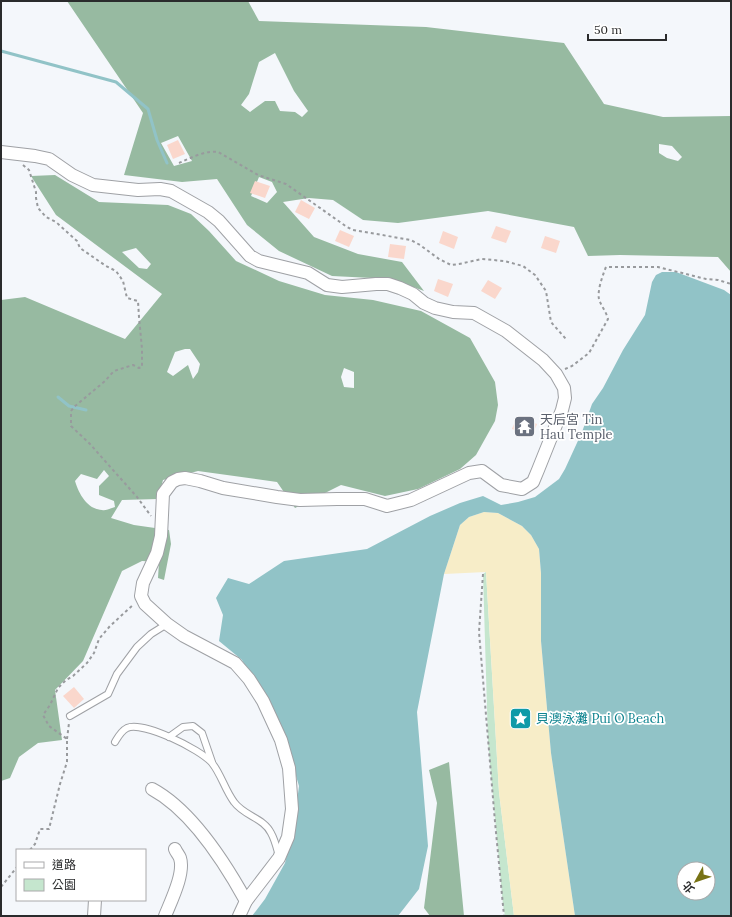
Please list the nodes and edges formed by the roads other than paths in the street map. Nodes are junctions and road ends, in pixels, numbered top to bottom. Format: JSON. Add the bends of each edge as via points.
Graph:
{"nodes":[{"id":1,"x":4,"y":152,"type":"edge"},
{"id":2,"x":167,"y":624,"type":"junction"},
{"id":3,"x":70,"y":716,"type":"road end"},
{"id":4,"x":169,"y":737,"type":"junction"},
{"id":5,"x":115,"y":742,"type":"dead end"},
{"id":6,"x":212,"y":763,"type":"junction"},
{"id":7,"x":152,"y":789,"type":"dead end"},
{"id":8,"x":175,"y":849,"type":"dead end"},
{"id":9,"x":279,"y":858,"type":"junction"},
{"id":10,"x":95,"y":901,"type":"edge"},
{"id":11,"x":246,"y":901,"type":"junction"},
{"id":12,"x":94,"y":916,"type":"edge"},
{"id":13,"x":165,"y":916,"type":"edge"},
{"id":14,"x":239,"y":916,"type":"edge"}],
"edges":[{"from":1,"to":2,"type":"street","via":[[49,159],[72,175],[93,185],[171,191],[214,217],[250,256],[259,261],[308,273],[326,285],[342,287],[388,284],[413,294],[435,308],[474,313],[526,346],[556,374],[564,388],[562,410],[533,482],[522,489],[500,485],[482,471],[469,473],[411,500],[387,506],[365,500],[300,500],[277,497],[223,488],[185,478],[172,482],[163,494],[161,536],[157,553],[143,583],[141,596],[145,604]]},
{"from":2,"to":3,"type":"lane","via":[[137,647],[117,674],[108,694]]},
{"from":2,"to":9,"type":"street","via":[[235,664],[249,679],[263,701],[281,740],[291,781],[291,823]]},
{"from":4,"to":5,"type":"lane","via":[[136,726],[122,731]]},
{"from":4,"to":6,"type":"lane","via":[[197,750]]},
{"from":4,"to":6,"type":"lane","via":[[183,727],[193,726],[202,733]]},
{"from":6,"to":9,"type":"lane","via":[[235,803],[271,832]]},
{"from":7,"to":11,"type":"street","via":[[163,795],[185,815],[210,845]]},
{"from":8,"to":13,"type":"street","via":[[180,858],[181,868]]},
{"from":9,"to":11,"type":"street"},
{"from":10,"to":12,"type":"street"},
{"from":11,"to":14,"type":"street"}]}
